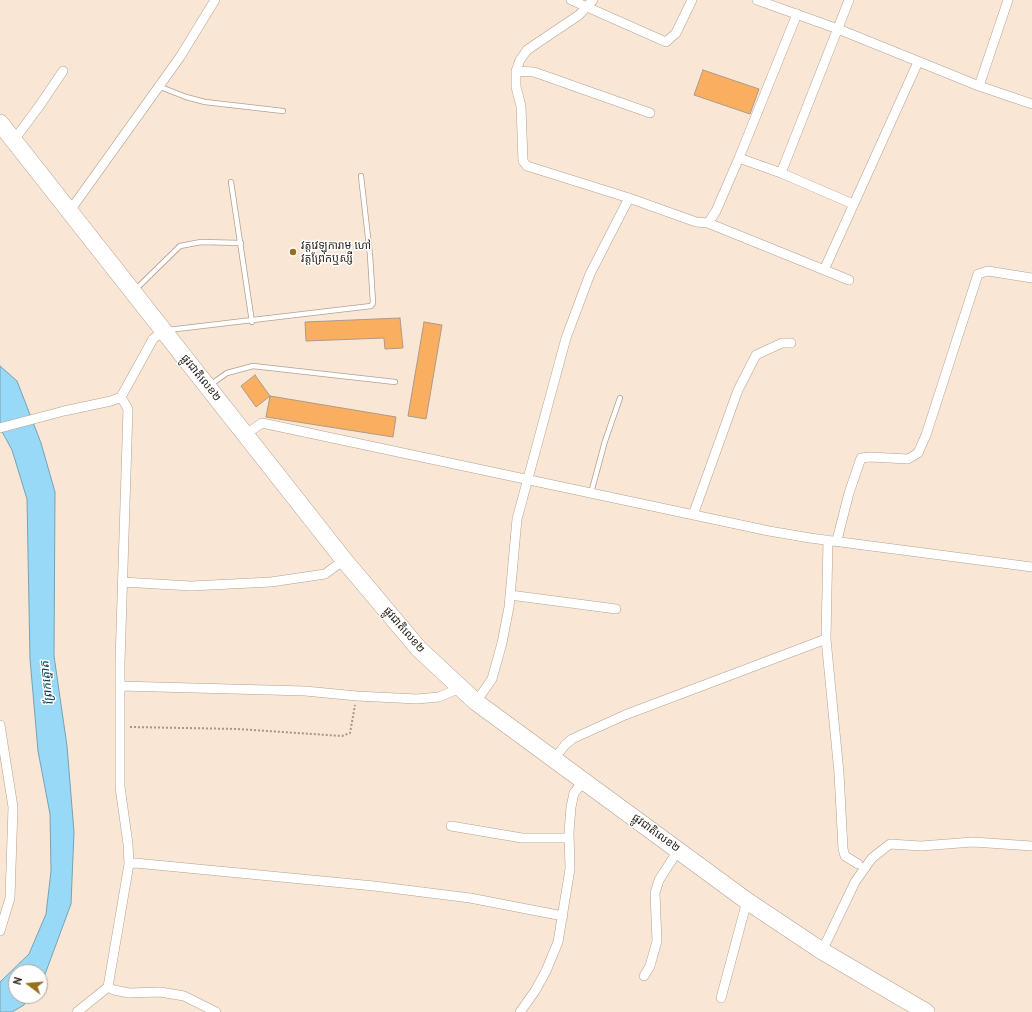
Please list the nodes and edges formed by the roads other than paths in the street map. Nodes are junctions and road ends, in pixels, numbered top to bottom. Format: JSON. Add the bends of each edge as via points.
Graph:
{"nodes":[{"id":1,"x":215,"y":0,"type":"edge"},
{"id":2,"x":571,"y":0,"type":"edge"},
{"id":3,"x":593,"y":0,"type":"edge"},
{"id":4,"x":692,"y":0,"type":"edge"},
{"id":5,"x":757,"y":0,"type":"edge"},
{"id":6,"x":849,"y":0,"type":"edge"},
{"id":7,"x":1008,"y":0,"type":"edge"},
{"id":8,"x":587,"y":8,"type":"junction"},
{"id":9,"x":797,"y":14,"type":"junction"},
{"id":10,"x":838,"y":29,"type":"junction"},
{"id":11,"x":918,"y":62,"type":"junction"},
{"id":12,"x":62,"y":71,"type":"dead end"},
{"id":13,"x":516,"y":72,"type":"junction"},
{"id":14,"x":158,"y":86,"type":"junction"},
{"id":15,"x":979,"y":86,"type":"junction"},
{"id":16,"x":1032,"y":104,"type":"edge"},
{"id":17,"x":283,"y":112,"type":"dead end"},
{"id":18,"x":650,"y":114,"type":"dead end"},
{"id":19,"x":0,"y":123,"type":"edge"},
{"id":20,"x":14,"y":140,"type":"junction"},
{"id":21,"x":739,"y":158,"type":"junction"},
{"id":22,"x":781,"y":173,"type":"junction"},
{"id":23,"x":361,"y":176,"type":"dead end"},
{"id":24,"x":231,"y":182,"type":"dead end"},
{"id":25,"x":629,"y":198,"type":"junction"},
{"id":26,"x":853,"y":204,"type":"junction"},
{"id":27,"x":69,"y":212,"type":"junction"},
{"id":28,"x":708,"y":223,"type":"junction"},
{"id":29,"x":241,"y":243,"type":"junction"},
{"id":30,"x":824,"y":270,"type":"junction"},
{"id":31,"x":1032,"y":278,"type":"edge"},
{"id":32,"x":849,"y":280,"type":"dead end"},
{"id":33,"x":133,"y":291,"type":"junction"},
{"id":34,"x":252,"y":322,"type":"junction"},
{"id":35,"x":163,"y":331,"type":"junction"},
{"id":36,"x":791,"y":343,"type":"dead end"},
{"id":37,"x":395,"y":382,"type":"dead end"},
{"id":38,"x":208,"y":387,"type":"junction"},
{"id":39,"x":121,"y":397,"type":"junction"},
{"id":40,"x":620,"y":398,"type":"dead end"},
{"id":41,"x":0,"y":428,"type":"edge"},
{"id":42,"x":246,"y":434,"type":"junction"},
{"id":43,"x":527,"y":480,"type":"junction"},
{"id":44,"x":591,"y":493,"type":"junction"},
{"id":45,"x":693,"y":515,"type":"junction"},
{"id":46,"x":828,"y":540,"type":"junction"},
{"id":47,"x":837,"y":540,"type":"junction"},
{"id":48,"x":344,"y":560,"type":"junction"},
{"id":49,"x":1032,"y":567,"type":"edge"},
{"id":50,"x":122,"y":582,"type":"junction"},
{"id":51,"x":510,"y":595,"type":"junction"},
{"id":52,"x":616,"y":608,"type":"dead end"},
{"id":53,"x":826,"y":639,"type":"junction"},
{"id":54,"x":120,"y":686,"type":"junction"},
{"id":55,"x":460,"y":688,"type":"junction"},
{"id":56,"x":476,"y":702,"type":"junction"},
{"id":57,"x":0,"y":725,"type":"edge"},
{"id":58,"x":554,"y":759,"type":"junction"},
{"id":59,"x":584,"y":781,"type":"junction"},
{"id":60,"x":451,"y":826,"type":"dead end"},
{"id":61,"x":569,"y":838,"type":"junction"},
{"id":62,"x":1032,"y":846,"type":"edge"},
{"id":63,"x":679,"y":849,"type":"junction"},
{"id":64,"x":129,"y":864,"type":"junction"},
{"id":65,"x":858,"y":864,"type":"dead end"},
{"id":66,"x":747,"y":900,"type":"junction"},
{"id":67,"x":563,"y":916,"type":"junction"},
{"id":68,"x":0,"y":931,"type":"edge"},
{"id":69,"x":822,"y":951,"type":"junction"},
{"id":70,"x":644,"y":976,"type":"dead end"},
{"id":71,"x":108,"y":987,"type":"junction"},
{"id":72,"x":721,"y":998,"type":"dead end"},
{"id":73,"x":77,"y":1012,"type":"edge"},
{"id":74,"x":216,"y":1012,"type":"edge"},
{"id":75,"x":520,"y":1012,"type":"edge"},
{"id":76,"x":926,"y":1012,"type":"edge"}],
"edges":[{"from":1,"to":14,"type":"street","via":[[180,57]]},
{"from":2,"to":8,"type":"street"},
{"from":3,"to":8,"type":"street"},
{"from":4,"to":8,"type":"street","via":[[676,33],[666,42]]},
{"from":5,"to":9,"type":"street"},
{"from":6,"to":10,"type":"street"},
{"from":7,"to":15,"type":"street"},
{"from":8,"to":13,"type":"street","via":[[527,50]]},
{"from":9,"to":10,"type":"street"},
{"from":9,"to":21,"type":"street"},
{"from":10,"to":11,"type":"street"},
{"from":10,"to":22,"type":"street"},
{"from":11,"to":15,"type":"street"},
{"from":11,"to":26,"type":"street"},
{"from":12,"to":20,"type":"street"},
{"from":13,"to":18,"type":"street","via":[[534,72]]},
{"from":13,"to":25,"type":"street","via":[[523,161],[527,166]]},
{"from":14,"to":17,"type":"lane","via":[[205,102]]},
{"from":14,"to":27,"type":"street"},
{"from":15,"to":16,"type":"street"},
{"from":19,"to":20,"type":"highway","name":"ផ្លូវជាតិលេខ២"},
{"from":20,"to":27,"type":"highway","name":"ផ្លូវជាតិលេខ២"},
{"from":21,"to":22,"type":"street"},
{"from":21,"to":28,"type":"street","via":[[716,211]]},
{"from":22,"to":26,"type":"street"},
{"from":23,"to":34,"type":"lane","via":[[370,256],[373,303],[371,306]]},
{"from":24,"to":29,"type":"lane"},
{"from":25,"to":28,"type":"street","via":[[696,222]]},
{"from":25,"to":43,"type":"street","via":[[590,274],[566,338]]},
{"from":26,"to":30,"type":"street"},
{"from":27,"to":33,"type":"highway","name":"ផ្លូវជាតិលេខ២"},
{"from":28,"to":30,"type":"street"},
{"from":29,"to":33,"type":"lane","via":[[201,242],[180,246]]},
{"from":29,"to":34,"type":"lane"},
{"from":30,"to":32,"type":"street"},
{"from":31,"to":47,"type":"street","via":[[988,271],[978,274],[918,453],[908,459],[861,458]]},
{"from":33,"to":35,"type":"highway","name":"ផ្លូវជាតិលេខ២"},
{"from":34,"to":35,"type":"lane"},
{"from":35,"to":38,"type":"highway","name":"ផ្លូវជាតិលេខ២"},
{"from":35,"to":39,"type":"street","via":[[153,339]]},
{"from":36,"to":45,"type":"street","via":[[782,343],[756,355],[738,390]]},
{"from":37,"to":38,"type":"lane","via":[[253,366],[227,373]]},
{"from":38,"to":42,"type":"highway","name":"ផ្លូវជាតិលេខ២"},
{"from":39,"to":41,"type":"street"},
{"from":39,"to":50,"type":"street","via":[[128,410]]},
{"from":40,"to":44,"type":"lane"},
{"from":42,"to":43,"type":"street","via":[[262,423]]},
{"from":42,"to":48,"type":"highway","name":"ផ្លូវជាតិលេខ២"},
{"from":43,"to":44,"type":"street"},
{"from":43,"to":51,"type":"street","via":[[517,519]]},
{"from":44,"to":45,"type":"street"},
{"from":45,"to":46,"type":"street"},
{"from":46,"to":47,"type":"street"},
{"from":46,"to":53,"type":"street"},
{"from":47,"to":49,"type":"street"},
{"from":48,"to":50,"type":"street","via":[[325,574],[271,582],[191,586]]},
{"from":48,"to":55,"type":"highway","name":"ផ្លូវជាតិលេខ២","via":[[419,649]]},
{"from":50,"to":54,"type":"street"},
{"from":51,"to":52,"type":"street"},
{"from":51,"to":56,"type":"street","via":[[508,614],[492,679]]},
{"from":53,"to":58,"type":"street","via":[[626,715],[572,739]]},
{"from":53,"to":65,"type":"street","via":[[839,773],[843,848],[845,856]]},
{"from":54,"to":55,"type":"street","via":[[305,691],[417,699],[439,697]]},
{"from":54,"to":64,"type":"street","via":[[120,787]]},
{"from":55,"to":56,"type":"highway","name":"ផ្លូវជាតិលេខ២"},
{"from":56,"to":58,"type":"highway","name":"ផ្លូវជាតិលេខ២"},
{"from":57,"to":68,"type":"street","via":[[13,807],[10,898]]},
{"from":58,"to":59,"type":"highway","name":"ផ្លូវជាតិលេខ២"},
{"from":59,"to":61,"type":"street","via":[[574,793]]},
{"from":59,"to":63,"type":"highway","name":"ផ្លូវជាតិលេខ២"},
{"from":60,"to":61,"type":"street","via":[[522,838]]},
{"from":61,"to":67,"type":"street","via":[[570,869]]},
{"from":62,"to":69,"type":"street","via":[[973,842],[920,846],[890,844],[872,858],[855,882]]},
{"from":63,"to":66,"type":"highway","name":"ផ្លូវជាតិលេខ២"},
{"from":63,"to":70,"type":"street","via":[[659,880],[655,893],[657,941],[650,966]]},
{"from":64,"to":67,"type":"street","via":[[374,886],[470,898]]},
{"from":64,"to":71,"type":"street"},
{"from":66,"to":69,"type":"highway","name":"ផ្លូវជាតិលេខ២"},
{"from":66,"to":72,"type":"street"},
{"from":67,"to":75,"type":"street","via":[[558,942],[546,971]]},
{"from":69,"to":76,"type":"highway","name":"ផ្លូវជាតិលេខ២"},
{"from":71,"to":73,"type":"street"},
{"from":71,"to":74,"type":"street","via":[[129,993],[160,992],[184,996]]}]}
